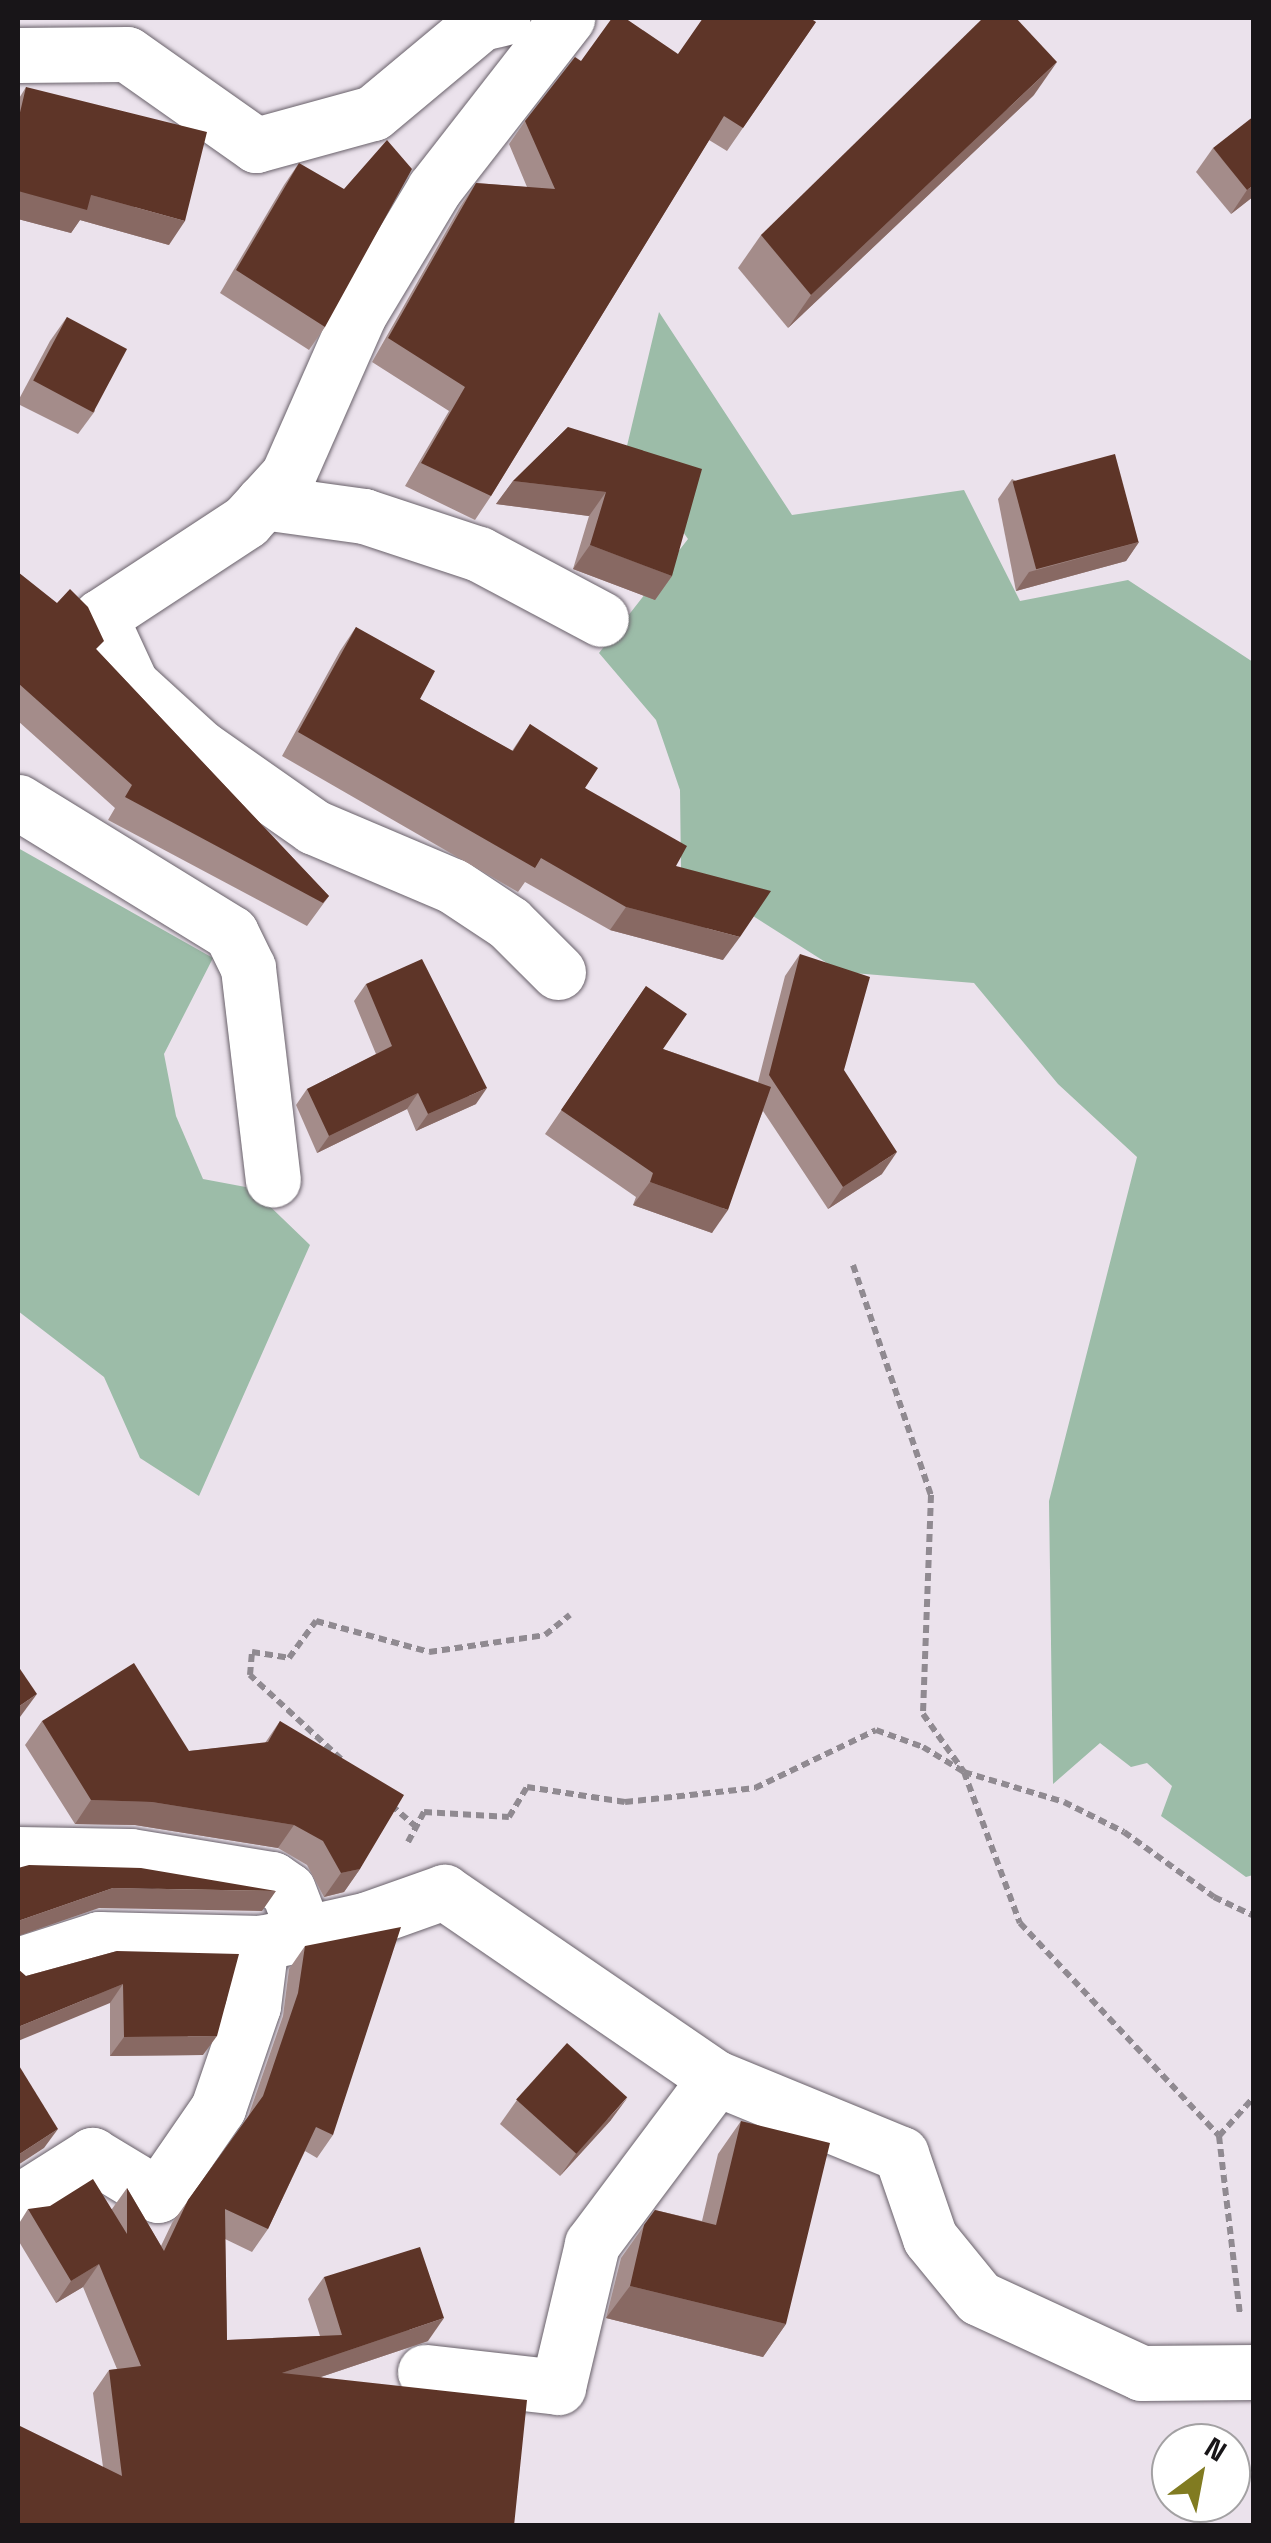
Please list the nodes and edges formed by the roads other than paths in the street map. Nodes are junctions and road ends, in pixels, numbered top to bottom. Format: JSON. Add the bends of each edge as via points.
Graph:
{"nodes":[{"id":1,"x":502,"y":18,"type":"edge"},
{"id":2,"x":566,"y":18,"type":"edge"},
{"id":3,"x":18,"y":55,"type":"edge"},
{"id":4,"x":263,"y":502,"type":"junction"},
{"id":5,"x":601,"y":619,"type":"dead end"},
{"id":6,"x":18,"y":802,"type":"edge"},
{"id":7,"x":558,"y":972,"type":"dead end"},
{"id":8,"x":273,"y":1180,"type":"dead end"},
{"id":9,"x":18,"y":1854,"type":"edge"},
{"id":10,"x":282,"y":1937,"type":"junction"},
{"id":11,"x":18,"y":1965,"type":"edge"},
{"id":12,"x":716,"y":2078,"type":"junction"},
{"id":13,"x":18,"y":2202,"type":"edge"},
{"id":14,"x":424,"y":2372,"type":"dead end"},
{"id":15,"x":1250,"y":2372,"type":"edge"}],
"edges":[{"from":1,"to":3,"type":"street","via":[[481,23],[373,112],[256,145],[127,54]]},
{"from":2,"to":4,"type":"street","via":[[434,189],[358,314],[288,476]]},
{"from":4,"to":5,"type":"street","via":[[364,516],[479,554]]},
{"from":4,"to":7,"type":"street","via":[[246,521],[100,617],[131,684],[200,748],[314,826],[453,886],[509,923]]},
{"from":6,"to":8,"type":"street","via":[[230,933],[248,968]]},
{"from":9,"to":10,"type":"street","via":[[130,1856],[272,1879],[288,1890]]},
{"from":10,"to":11,"type":"street","via":[[99,1939]]},
{"from":10,"to":12,"type":"street","via":[[368,1919],[444,1892]]},
{"from":10,"to":13,"type":"street","via":[[218,2108],[158,2195],[92,2155]]},
{"from":12,"to":14,"type":"street","via":[[592,2244],[558,2387]]},
{"from":12,"to":15,"type":"street","via":[[901,2154],[930,2238],[980,2298],[1141,2372]]}]}
